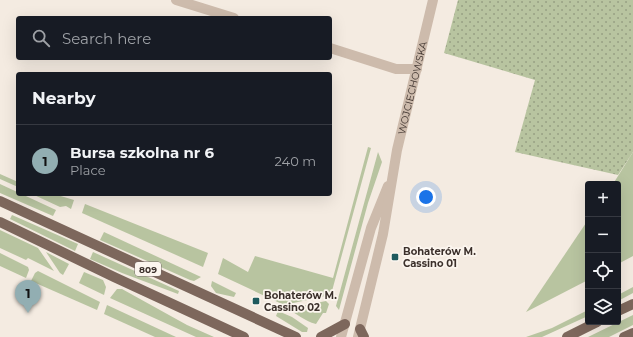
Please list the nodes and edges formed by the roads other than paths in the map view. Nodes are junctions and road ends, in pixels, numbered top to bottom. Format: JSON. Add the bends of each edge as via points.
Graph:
{"nodes":[{"id":1,"x":176,"y":0,"type":"edge"},
{"id":2,"x":434,"y":0,"type":"edge"},
{"id":3,"x":228,"y":16,"type":"edge"},
{"id":4,"x":332,"y":49,"type":"edge"},
{"id":5,"x":417,"y":69,"type":"junction"},
{"id":6,"x":392,"y":177,"type":"junction"},
{"id":7,"x":0,"y":201,"type":"edge"},
{"id":8,"x":0,"y":222,"type":"edge"},
{"id":9,"x":633,"y":304,"type":"edge"},
{"id":10,"x":621,"y":310,"type":"edge"},
{"id":11,"x":345,"y":324,"type":"junction"},
{"id":12,"x":591,"y":325,"type":"edge"},
{"id":13,"x":633,"y":332,"type":"edge"},
{"id":14,"x":361,"y":334,"type":"edge"},
{"id":15,"x":244,"y":337,"type":"edge"},
{"id":16,"x":296,"y":337,"type":"edge"},
{"id":17,"x":321,"y":337,"type":"edge"},
{"id":18,"x":341,"y":337,"type":"edge"},
{"id":19,"x":567,"y":337,"type":"edge"},
{"id":20,"x":624,"y":337,"type":"edge"}],
"edges":[{"from":1,"to":3,"type":"street"},
{"from":2,"to":5,"type":"street","name":"WOJCIECHOWSKA"},
{"from":4,"to":5,"type":"street","via":[[396,69]]},
{"from":5,"to":6,"type":"street","name":"WOJCIECHOWSKA"},
{"from":6,"to":11,"type":"street","name":"WOJCIECHOWSKA","via":[[370,228]]},
{"from":6,"to":14,"type":"street","name":"WOJCIECHOWSKA","via":[[383,234]]},
{"from":7,"to":16,"type":"main road","number":"809"},
{"from":8,"to":15,"type":"main road","number":"809"},
{"from":9,"to":10,"type":"main road"},
{"from":11,"to":17,"type":"main road"},
{"from":11,"to":18,"type":"street","name":"WOJCIECHOWSKA"},
{"from":12,"to":19,"type":"main road"},
{"from":13,"to":20,"type":"main road"}]}
